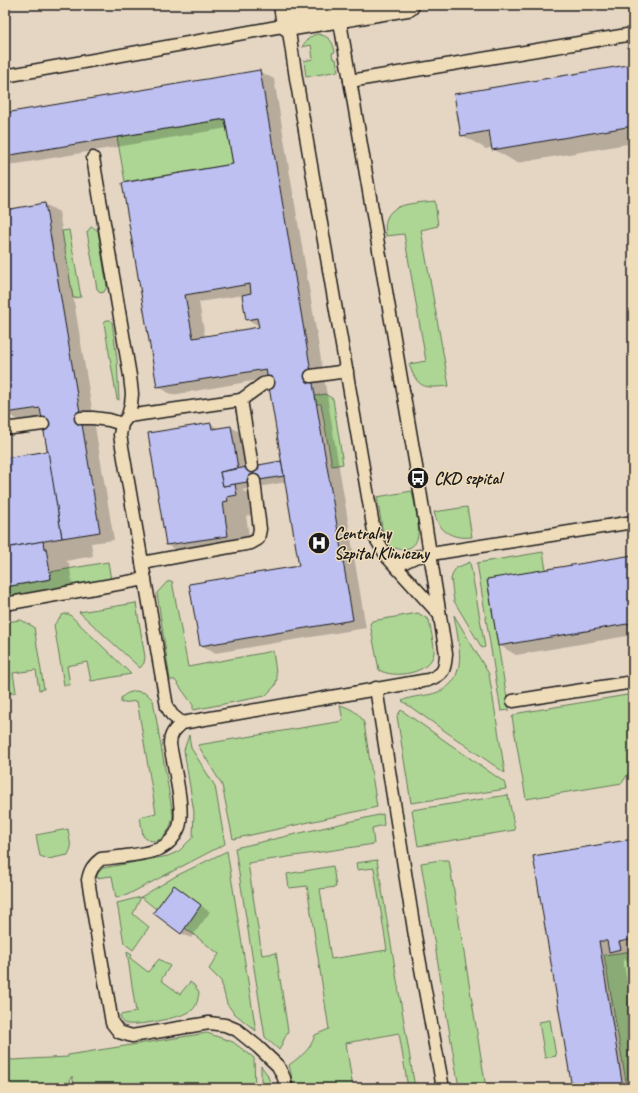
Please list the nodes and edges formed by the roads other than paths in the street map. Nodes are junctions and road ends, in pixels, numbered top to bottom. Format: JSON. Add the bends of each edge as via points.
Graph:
{"nodes":[{"id":1,"x":408,"y":5,"type":"edge"},
{"id":2,"x":338,"y":11,"type":"edge"},
{"id":3,"x":287,"y":15,"type":"edge"},
{"id":4,"x":633,"y":34,"type":"edge"},
{"id":5,"x":8,"y":73,"type":"edge"},
{"id":6,"x":350,"y":80,"type":"junction"},
{"id":7,"x":93,"y":158,"type":"dead end"},
{"id":8,"x":347,"y":371,"type":"junction"},
{"id":9,"x":312,"y":376,"type":"dead end"},
{"id":10,"x":268,"y":383,"type":"dead end"},
{"id":11,"x":241,"y":400,"type":"junction"},
{"id":12,"x":81,"y":418,"type":"dead end"},
{"id":13,"x":125,"y":420,"type":"junction"},
{"id":14,"x":43,"y":424,"type":"dead end"},
{"id":15,"x":5,"y":427,"type":"edge"},
{"id":16,"x":252,"y":466,"type":"dead end"},
{"id":17,"x":254,"y":481,"type":"dead end"},
{"id":18,"x":633,"y":522,"type":"edge"},
{"id":19,"x":431,"y":554,"type":"junction"},
{"id":20,"x":142,"y":563,"type":"junction"},
{"id":21,"x":396,"y":566,"type":"junction"},
{"id":22,"x":145,"y":579,"type":"junction"},
{"id":23,"x":5,"y":604,"type":"edge"},
{"id":24,"x":439,"y":614,"type":"junction"},
{"id":25,"x":633,"y":682,"type":"edge"},
{"id":26,"x":376,"y":688,"type":"junction"},
{"id":27,"x":513,"y":701,"type":"dead end"},
{"id":28,"x":182,"y":722,"type":"junction"},
{"id":29,"x":286,"y":1088,"type":"edge"},
{"id":30,"x":443,"y":1088,"type":"edge"}],
"edges":[{"from":1,"to":2,"type":"street"},
{"from":2,"to":3,"type":"street"},
{"from":2,"to":6,"type":"lane"},
{"from":3,"to":5,"type":"lane"},
{"from":3,"to":8,"type":"lane"},
{"from":4,"to":6,"type":"lane"},
{"from":6,"to":19,"type":"lane"},
{"from":7,"to":13,"type":"lane","via":[[130,376],[132,394]]},
{"from":8,"to":9,"type":"lane"},
{"from":8,"to":21,"type":"lane","via":[[375,537]]},
{"from":10,"to":11,"type":"lane"},
{"from":11,"to":13,"type":"lane"},
{"from":11,"to":16,"type":"lane"},
{"from":12,"to":13,"type":"lane"},
{"from":13,"to":20,"type":"lane","via":[[120,434]]},
{"from":14,"to":15,"type":"lane"},
{"from":17,"to":20,"type":"lane","via":[[260,529],[258,539],[252,543]]},
{"from":18,"to":19,"type":"lane"},
{"from":19,"to":21,"type":"lane","via":[[415,557]]},
{"from":19,"to":24,"type":"lane"},
{"from":20,"to":22,"type":"lane"},
{"from":21,"to":24,"type":"lane"},
{"from":22,"to":23,"type":"lane"},
{"from":22,"to":28,"type":"lane","via":[[167,707],[172,715]]},
{"from":24,"to":26,"type":"lane","via":[[446,654],[445,666],[438,676],[428,680]]},
{"from":25,"to":27,"type":"lane"},
{"from":26,"to":28,"type":"lane"},
{"from":26,"to":30,"type":"lane","via":[[414,929]]},
{"from":28,"to":29,"type":"lane","via":[[170,736],[180,812],[179,826],[169,844],[158,850],[101,859],[89,874],[112,1023],[119,1032],[132,1036],[209,1023],[225,1025],[237,1030],[278,1066]]}]}
